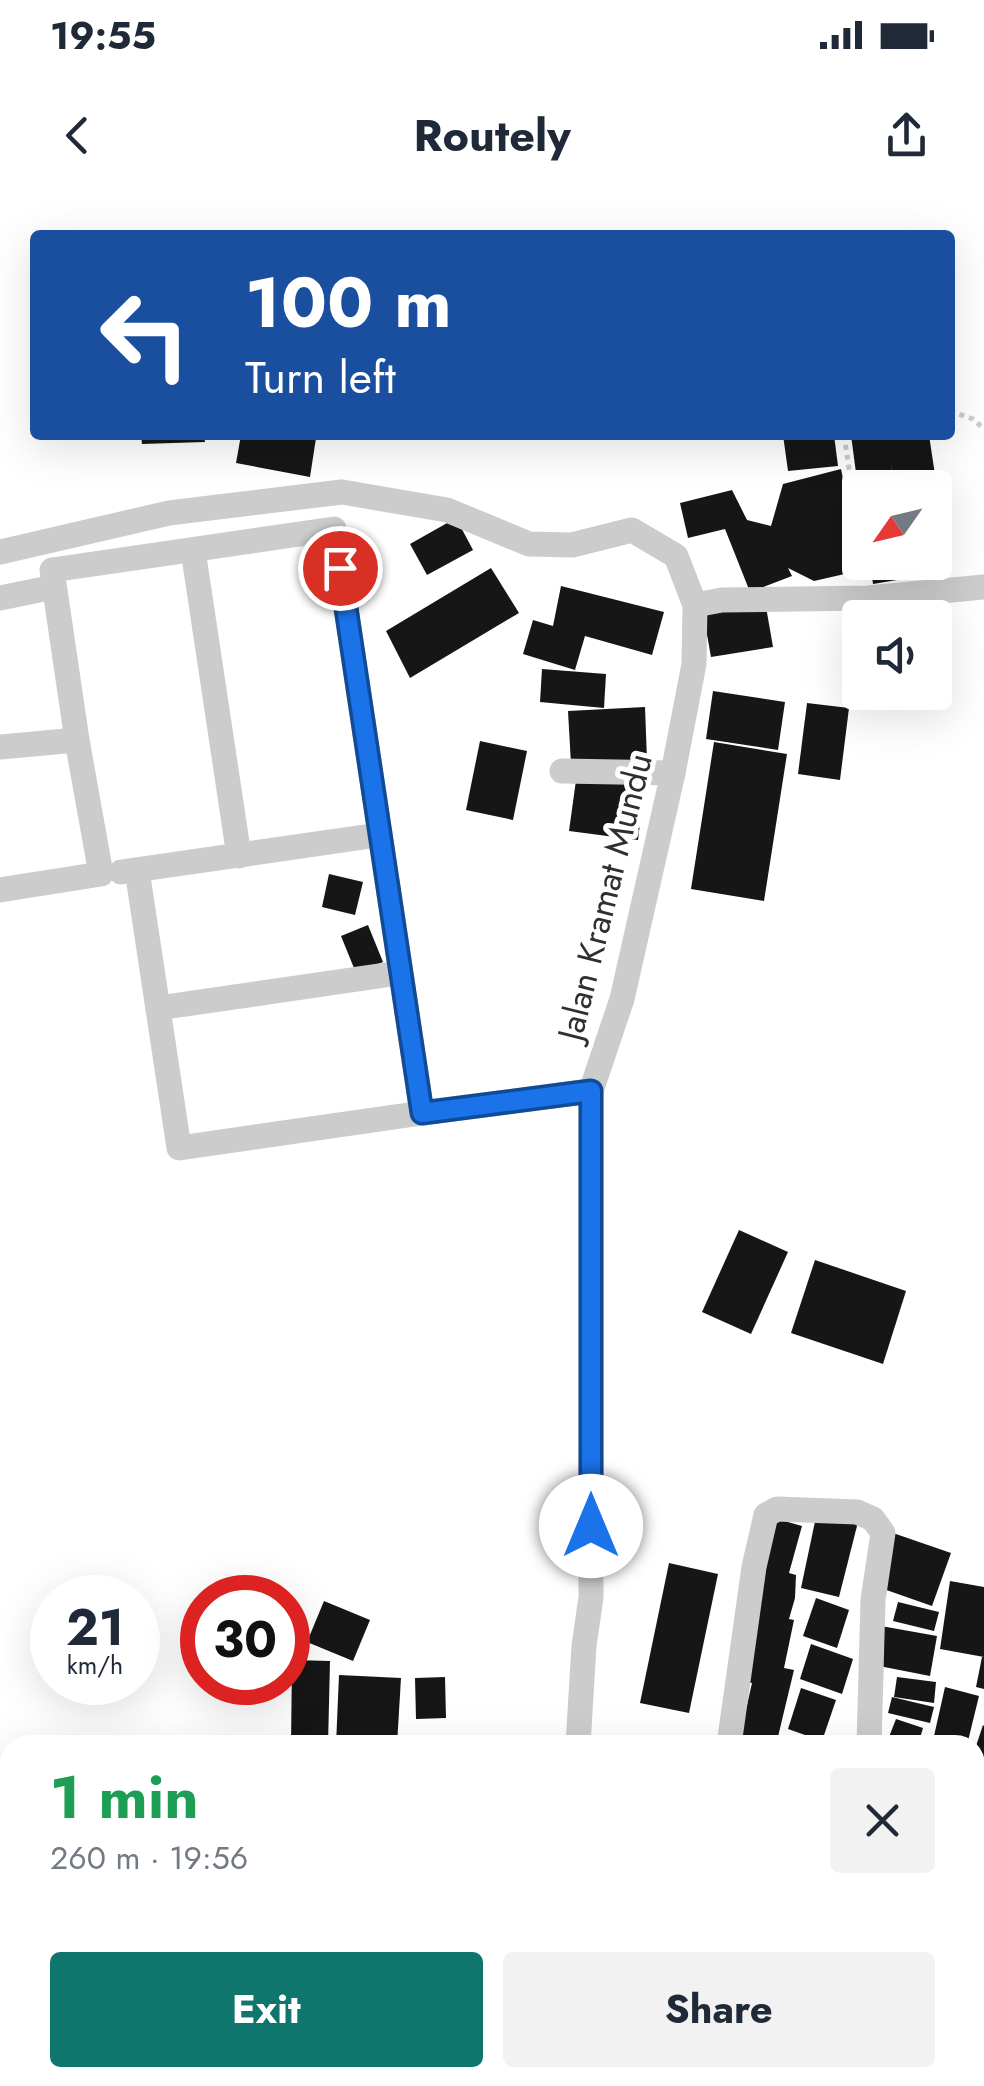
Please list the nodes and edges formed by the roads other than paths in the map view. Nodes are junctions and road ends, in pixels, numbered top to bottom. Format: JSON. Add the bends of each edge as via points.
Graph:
{"nodes":[{"id":1,"x":193,"y":550,"type":"junction"},
{"id":2,"x":0,"y":552,"type":"edge"},
{"id":3,"x":984,"y":587,"type":"edge"},
{"id":4,"x":54,"y":588,"type":"junction"},
{"id":5,"x":0,"y":598,"type":"edge"},
{"id":6,"x":695,"y":604,"type":"junction"},
{"id":7,"x":77,"y":740,"type":"junction"},
{"id":8,"x":0,"y":748,"type":"edge"},
{"id":9,"x":562,"y":771,"type":"dead end"},
{"id":10,"x":674,"y":773,"type":"junction"},
{"id":11,"x":378,"y":835,"type":"junction"},
{"id":12,"x":239,"y":856,"type":"junction"},
{"id":13,"x":137,"y":870,"type":"junction"},
{"id":14,"x":100,"y":874,"type":"junction"},
{"id":15,"x":0,"y":890,"type":"edge"},
{"id":16,"x":399,"y":973,"type":"junction"},
{"id":17,"x":158,"y":1008,"type":"junction"},
{"id":18,"x":591,"y":1091,"type":"junction"},
{"id":19,"x":422,"y":1113,"type":"junction"},
{"id":20,"x":579,"y":1735,"type":"edge"},
{"id":21,"x":730,"y":1735,"type":"edge"},
{"id":22,"x":868,"y":1735,"type":"edge"}],
"edges":[{"from":1,"to":4,"type":"street","via":[[52,570]]},
{"from":1,"to":11,"type":"street","via":[[334,529]]},
{"from":1,"to":12,"type":"street"},
{"from":2,"to":6,"type":"street","via":[[170,514],[342,492],[447,510],[529,544],[572,545],[632,530],[676,556]]},
{"from":3,"to":6,"type":"street"},
{"from":4,"to":5,"type":"street"},
{"from":4,"to":7,"type":"street"},
{"from":6,"to":10,"type":"street","name":"Jalan Kramat Mundu","via":[[694,664]]},
{"from":7,"to":8,"type":"street"},
{"from":7,"to":14,"type":"street"},
{"from":9,"to":10,"type":"street"},
{"from":10,"to":18,"type":"street","name":"Jalan Kramat Mundu","via":[[622,999]]},
{"from":11,"to":12,"type":"street"},
{"from":11,"to":16,"type":"street"},
{"from":12,"to":13,"type":"street"},
{"from":13,"to":14,"type":"street"},
{"from":13,"to":17,"type":"street"},
{"from":14,"to":15,"type":"street"},
{"from":16,"to":17,"type":"street"},
{"from":16,"to":19,"type":"street"},
{"from":17,"to":19,"type":"street","via":[[179,1148]]},
{"from":18,"to":19,"type":"street"},
{"from":18,"to":20,"type":"street","name":"Jalan Kramat Mundu","via":[[591,1597]]},
{"from":21,"to":22,"type":"street","via":[[754,1567],[766,1516],[777,1509],[856,1512],[883,1533],[872,1600]]}]}
